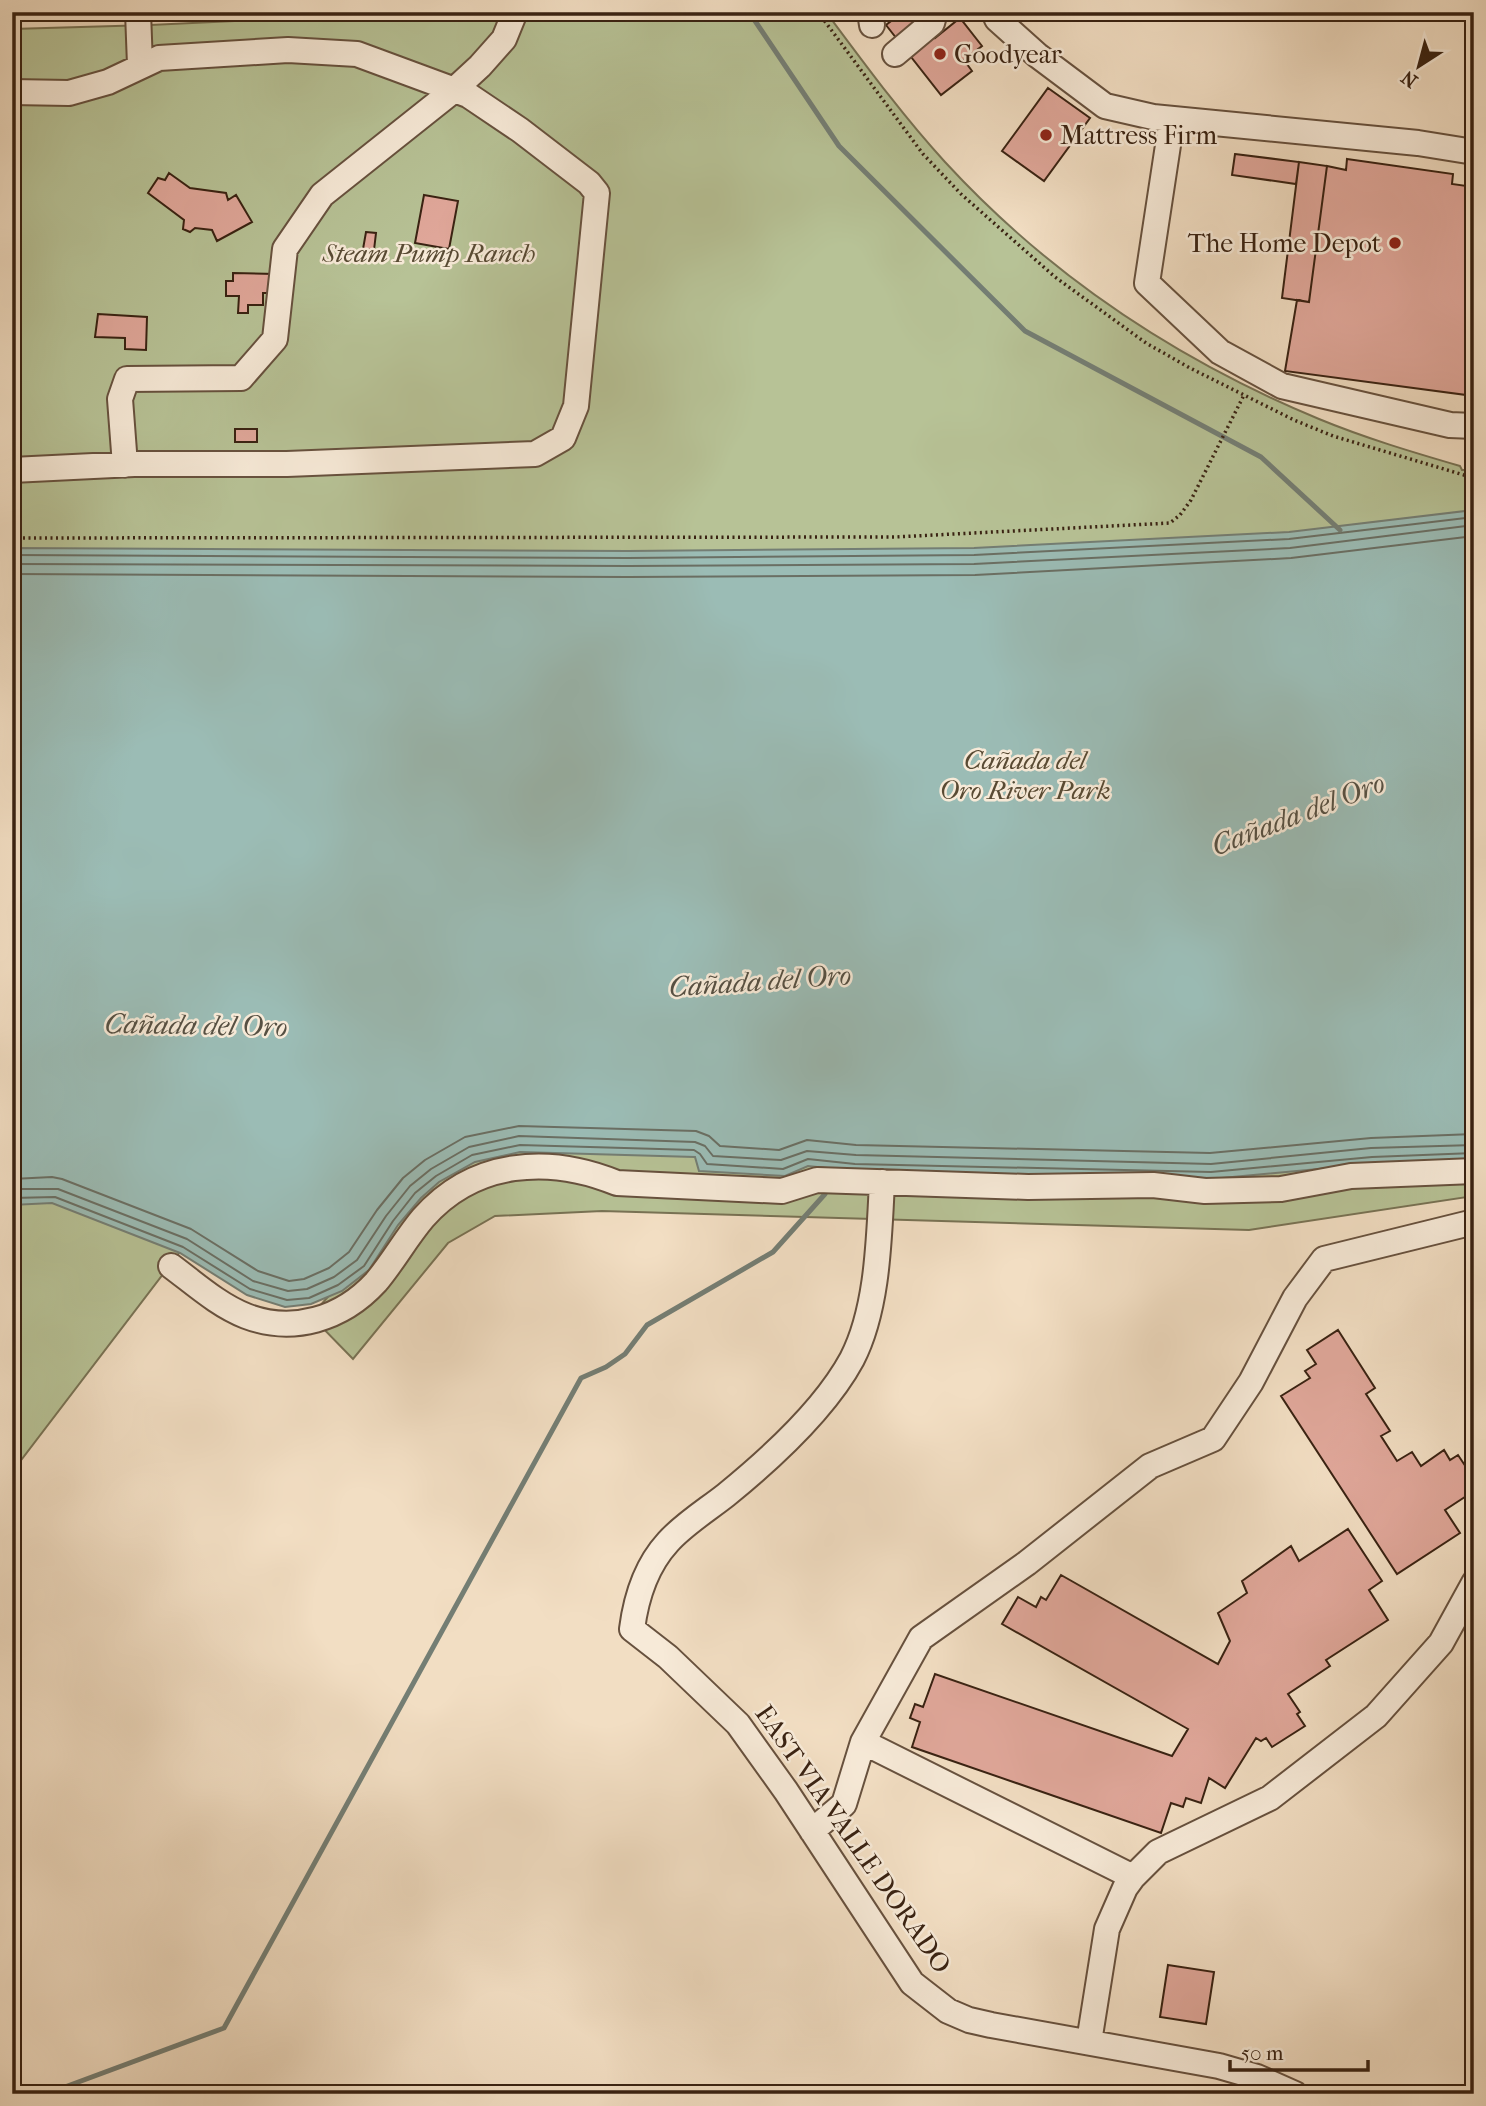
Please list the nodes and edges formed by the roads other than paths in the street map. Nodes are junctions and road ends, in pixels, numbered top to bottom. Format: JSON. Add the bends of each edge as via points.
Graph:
{"nodes":[{"id":1,"x":138,"y":12,"type":"edge"},
{"id":2,"x":515,"y":12,"type":"edge"},
{"id":3,"x":935,"y":12,"type":"edge"},
{"id":4,"x":994,"y":12,"type":"edge"},
{"id":5,"x":895,"y":54,"type":"dead end"},
{"id":6,"x":140,"y":65,"type":"junction"},
{"id":7,"x":454,"y":90,"type":"junction"},
{"id":8,"x":12,"y":92,"type":"edge"},
{"id":9,"x":1172,"y":119,"type":"junction"},
{"id":10,"x":1474,"y":152,"type":"edge"},
{"id":11,"x":1474,"y":426,"type":"edge"},
{"id":12,"x":125,"y":465,"type":"junction"},
{"id":13,"x":12,"y":470,"type":"edge"},
{"id":14,"x":1474,"y":1171,"type":"edge"},
{"id":15,"x":882,"y":1182,"type":"junction"},
{"id":16,"x":1474,"y":1222,"type":"edge"},
{"id":17,"x":171,"y":1266,"type":"dead end"},
{"id":18,"x":1474,"y":1583,"type":"edge"},
{"id":19,"x":863,"y":1742,"type":"junction"},
{"id":20,"x":812,"y":1831,"type":"junction"},
{"id":21,"x":1133,"y":1877,"type":"junction"},
{"id":22,"x":1089,"y":2042,"type":"junction"},
{"id":23,"x":1295,"y":2094,"type":"edge"}],
"edges":[{"from":1,"to":6,"type":"street"},
{"from":2,"to":7,"type":"street","via":[[504,39]]},
{"from":3,"to":5,"type":"street","via":[[932,23]]},
{"from":4,"to":9,"type":"street","via":[[1037,55],[1105,106]]},
{"from":6,"to":7,"type":"street","via":[[159,58],[288,50],[357,54]]},
{"from":6,"to":8,"type":"street","via":[[108,82],[69,93]]},
{"from":7,"to":12,"type":"street","via":[[322,195],[285,249],[275,339],[241,378],[127,379],[120,399]]},
{"from":7,"to":12,"type":"street","via":[[520,130],[597,193],[576,406],[563,438],[535,454]]},
{"from":9,"to":10,"type":"street"},
{"from":9,"to":11,"type":"street","via":[[1147,283],[1220,352],[1282,386],[1450,425]]},
{"from":12,"to":13,"type":"street"},
{"from":14,"to":15,"type":"street","via":[[1351,1176],[1280,1189]]},
{"from":15,"to":17,"type":"street","via":[[817,1180],[782,1191],[617,1183],[572,1168],[498,1170],[439,1203],[360,1297],[324,1318],[305,1323],[246,1316]]},
{"from":15,"to":20,"type":"street","name":"EAST VIA VALLE DORADO","via":[[868,1317],[852,1359],[819,1408],[746,1479],[668,1542],[649,1570],[636,1602],[632,1629],[738,1724]]},
{"from":16,"to":19,"type":"street","via":[[1324,1259],[1295,1298],[1251,1382],[1213,1439],[1150,1466],[1027,1563],[921,1638]]},
{"from":18,"to":21,"type":"street","via":[[1441,1643],[1376,1716],[1270,1798],[1158,1852]]},
{"from":19,"to":20,"type":"street","via":[[844,1804]]},
{"from":19,"to":21,"type":"street"},
{"from":20,"to":22,"type":"street","name":"EAST VIA VALLE DORADO","via":[[912,1983],[932,2000],[969,2020]]},
{"from":21,"to":22,"type":"street","via":[[1107,1929]]},
{"from":22,"to":23,"type":"street","name":"EAST VIA VALLE DORADO","via":[[1219,2066]]}]}
